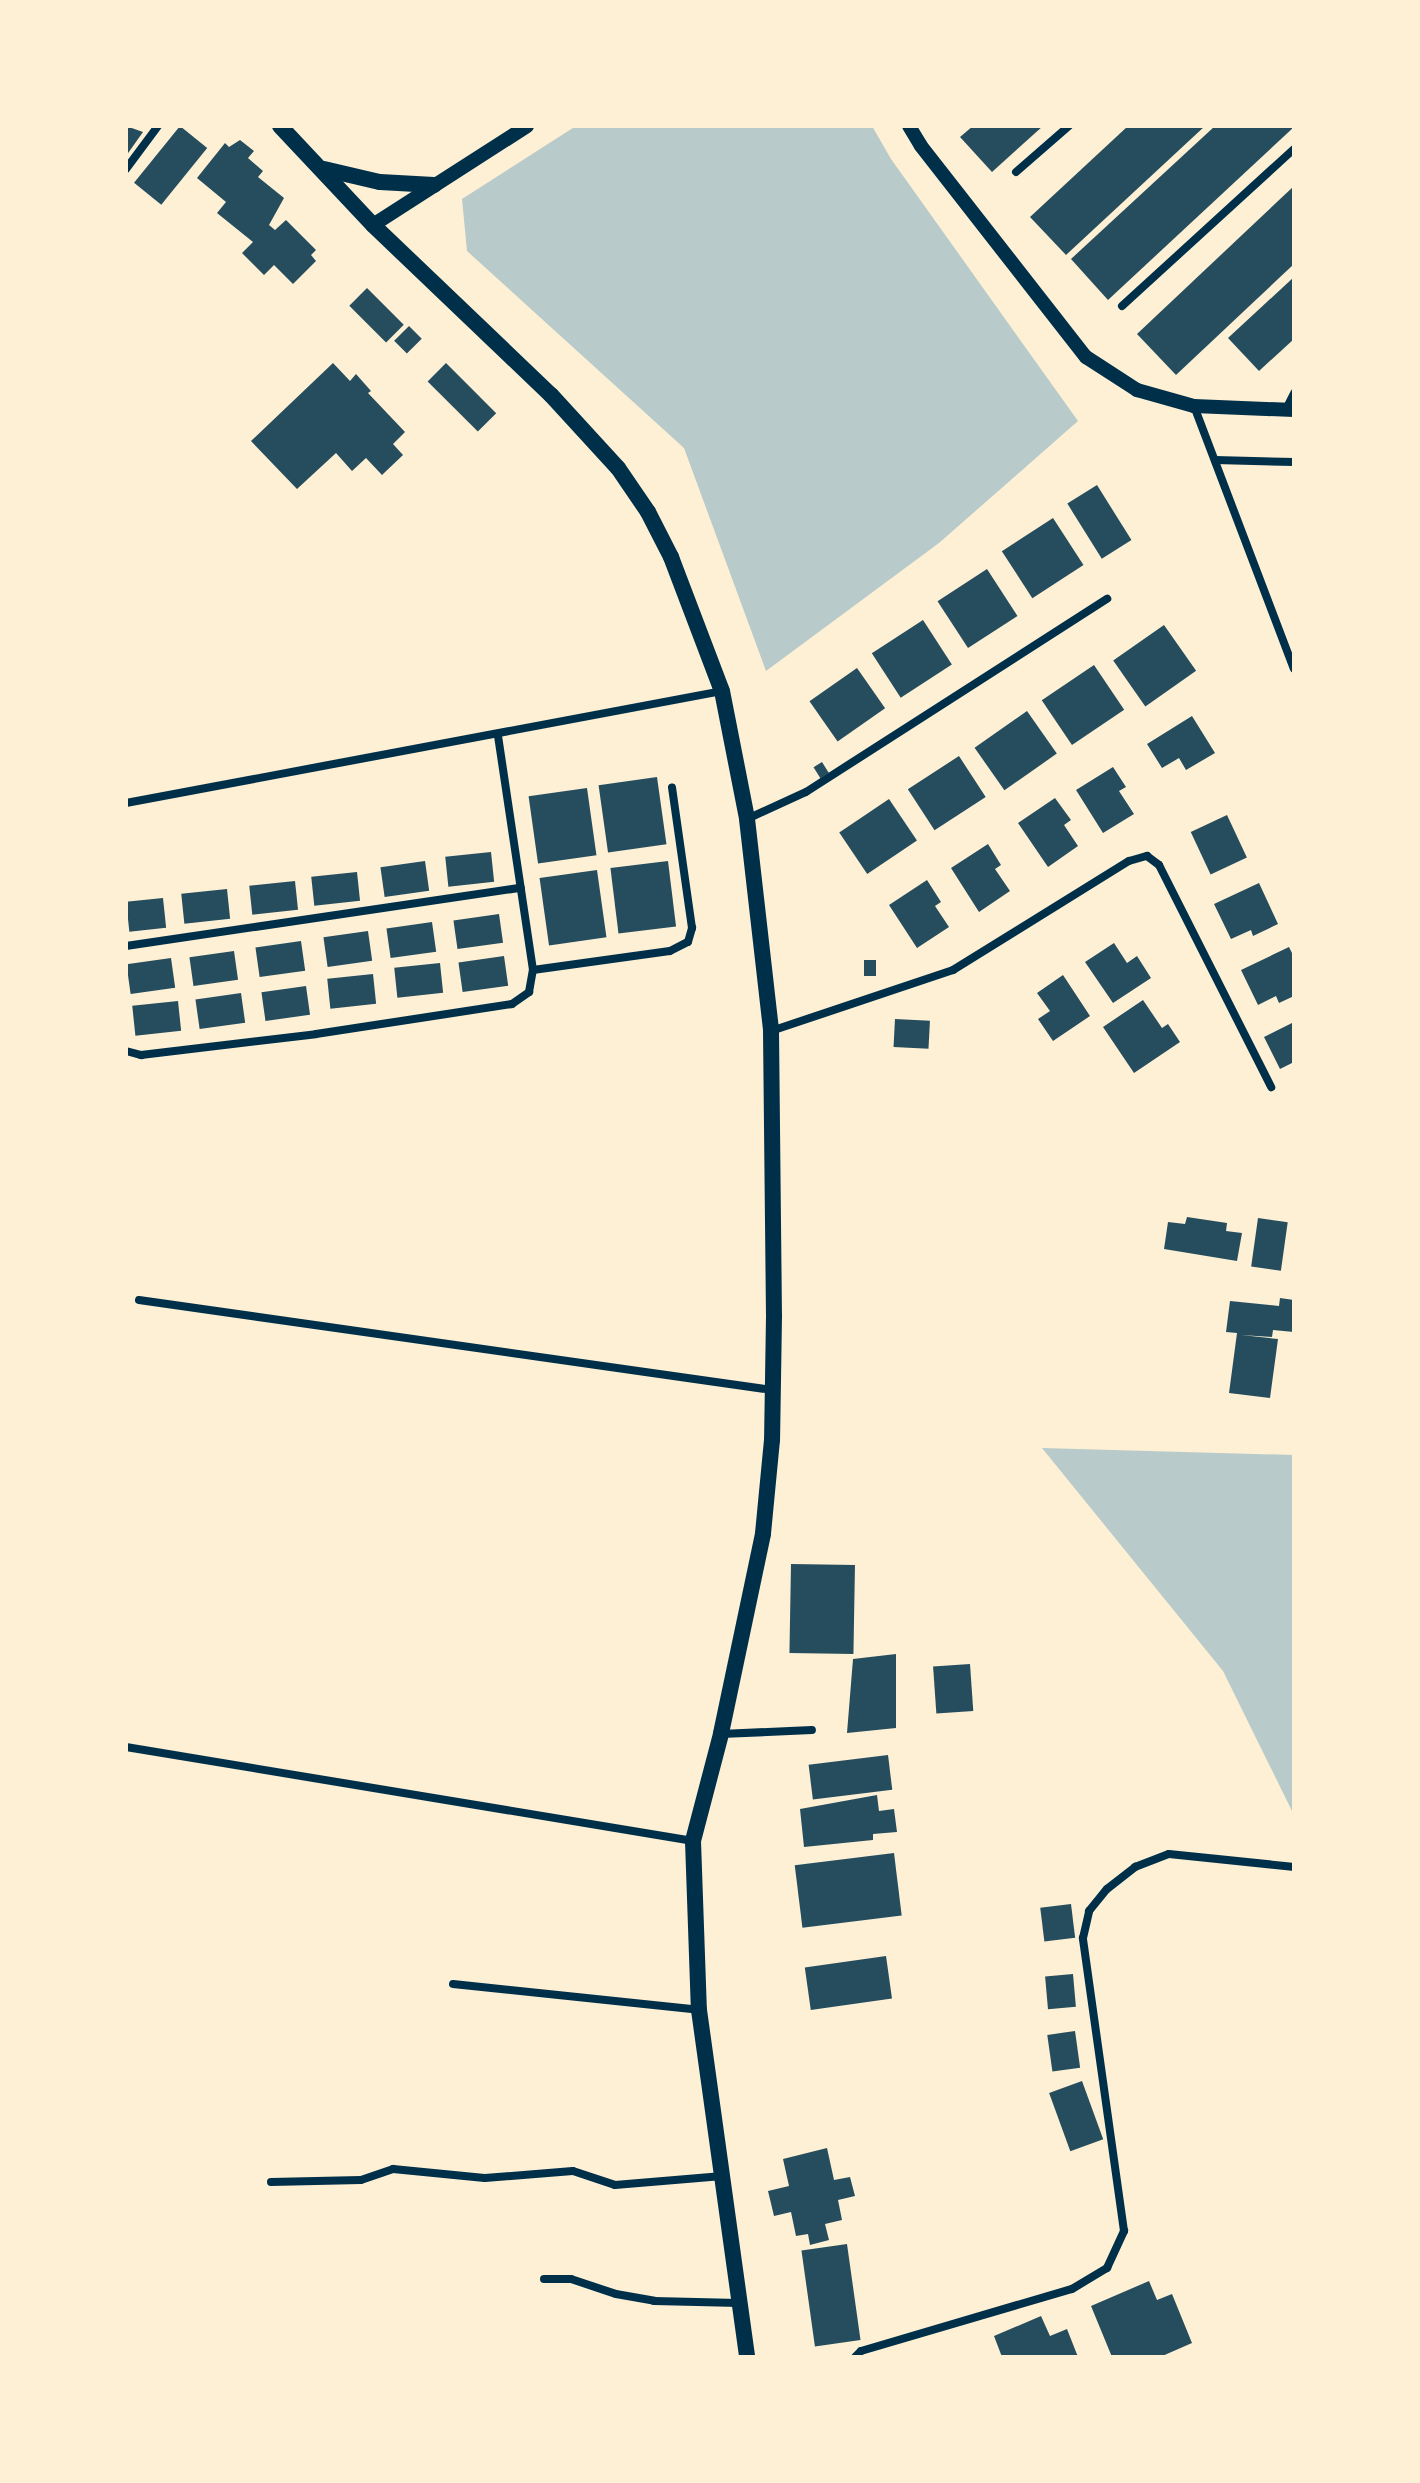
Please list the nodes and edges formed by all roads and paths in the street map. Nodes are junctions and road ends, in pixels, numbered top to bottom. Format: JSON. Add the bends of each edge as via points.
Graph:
{"nodes":[{"id":1,"x":158,"y":126,"type":"edge"},
{"id":2,"x":280,"y":126,"type":"edge"},
{"id":3,"x":527,"y":126,"type":"edge"},
{"id":4,"x":909,"y":126,"type":"edge"},
{"id":5,"x":1069,"y":126,"type":"edge"},
{"id":6,"x":1294,"y":149,"type":"edge"},
{"id":7,"x":322,"y":168,"type":"junction"},
{"id":8,"x":126,"y":169,"type":"edge"},
{"id":9,"x":1016,"y":172,"type":"dead end"},
{"id":10,"x":434,"y":185,"type":"junction"},
{"id":11,"x":373,"y":225,"type":"junction"},
{"id":12,"x":1122,"y":306,"type":"dead end"},
{"id":13,"x":1294,"y":393,"type":"edge"},
{"id":14,"x":1194,"y":406,"type":"junction"},
{"id":15,"x":1290,"y":410,"type":"edge"},
{"id":16,"x":1215,"y":460,"type":"junction"},
{"id":17,"x":1294,"y":462,"type":"edge"},
{"id":18,"x":1107,"y":599,"type":"dead end"},
{"id":19,"x":1293,"y":664,"type":"edge"},
{"id":20,"x":722,"y":691,"type":"junction"},
{"id":21,"x":498,"y":736,"type":"junction"},
{"id":22,"x":672,"y":787,"type":"dead end"},
{"id":23,"x":126,"y":803,"type":"edge"},
{"id":24,"x":747,"y":819,"type":"junction"},
{"id":25,"x":521,"y":888,"type":"junction"},
{"id":26,"x":126,"y":946,"type":"edge"},
{"id":27,"x":533,"y":970,"type":"junction"},
{"id":28,"x":771,"y":1031,"type":"junction"},
{"id":29,"x":126,"y":1051,"type":"edge"},
{"id":30,"x":1271,"y":1087,"type":"dead end"},
{"id":31,"x":139,"y":1300,"type":"dead end"},
{"id":32,"x":773,"y":1390,"type":"junction"},
{"id":33,"x":812,"y":1730,"type":"dead end"},
{"id":34,"x":721,"y":1734,"type":"junction"},
{"id":35,"x":126,"y":1747,"type":"edge"},
{"id":36,"x":693,"y":1841,"type":"junction"},
{"id":37,"x":1294,"y":1867,"type":"edge"},
{"id":38,"x":453,"y":1984,"type":"dead end"},
{"id":39,"x":699,"y":2010,"type":"junction"},
{"id":40,"x":724,"y":2176,"type":"junction"},
{"id":41,"x":271,"y":2182,"type":"dead end"},
{"id":42,"x":544,"y":2279,"type":"dead end"},
{"id":43,"x":740,"y":2303,"type":"junction"},
{"id":44,"x":747,"y":2357,"type":"edge"},
{"id":45,"x":855,"y":2357,"type":"edge"}],
"edges":[{"from":1,"to":8,"type":"street"},
{"from":2,"to":7,"type":"main road"},
{"from":3,"to":10,"type":"street"},
{"from":4,"to":14,"type":"street","via":[[1086,357],[1137,390]]},
{"from":5,"to":9,"type":"street"},
{"from":6,"to":12,"type":"street"},
{"from":7,"to":10,"type":"main road","via":[[380,182]]},
{"from":7,"to":11,"type":"main road"},
{"from":10,"to":11,"type":"street"},
{"from":11,"to":20,"type":"main road","via":[[551,395],[618,468],[671,557]]},
{"from":13,"to":15,"type":"street"},
{"from":14,"to":15,"type":"street"},
{"from":14,"to":16,"type":"street"},
{"from":16,"to":17,"type":"street"},
{"from":16,"to":19,"type":"street"},
{"from":18,"to":24,"type":"street","via":[[806,792]]},
{"from":20,"to":21,"type":"street"},
{"from":20,"to":24,"type":"main road"},
{"from":21,"to":23,"type":"street"},
{"from":21,"to":25,"type":"street"},
{"from":22,"to":27,"type":"street","via":[[692,928],[688,942],[670,951]]},
{"from":24,"to":28,"type":"main road"},
{"from":25,"to":26,"type":"street"},
{"from":25,"to":27,"type":"street"},
{"from":27,"to":29,"type":"street","via":[[529,992],[512,1004],[300,1036],[141,1055]]},
{"from":28,"to":30,"type":"street","via":[[953,970],[1129,861],[1147,856],[1159,865]]},
{"from":28,"to":32,"type":"main road"},
{"from":31,"to":32,"type":"street"},
{"from":32,"to":34,"type":"main road","via":[[763,1534]]},
{"from":33,"to":34,"type":"street"},
{"from":34,"to":36,"type":"main road"},
{"from":35,"to":36,"type":"street"},
{"from":36,"to":39,"type":"main road"},
{"from":37,"to":45,"type":"street","via":[[1169,1854],[1135,1867],[1089,1911],[1083,1938],[1124,2231],[1107,2268],[1072,2289]]},
{"from":38,"to":39,"type":"street"},
{"from":39,"to":40,"type":"main road"},
{"from":40,"to":41,"type":"street","via":[[615,2185],[573,2171],[485,2178],[393,2169],[361,2180]]},
{"from":40,"to":43,"type":"main road"},
{"from":42,"to":43,"type":"street","via":[[571,2279],[654,2301]]},
{"from":43,"to":44,"type":"main road"}]}
